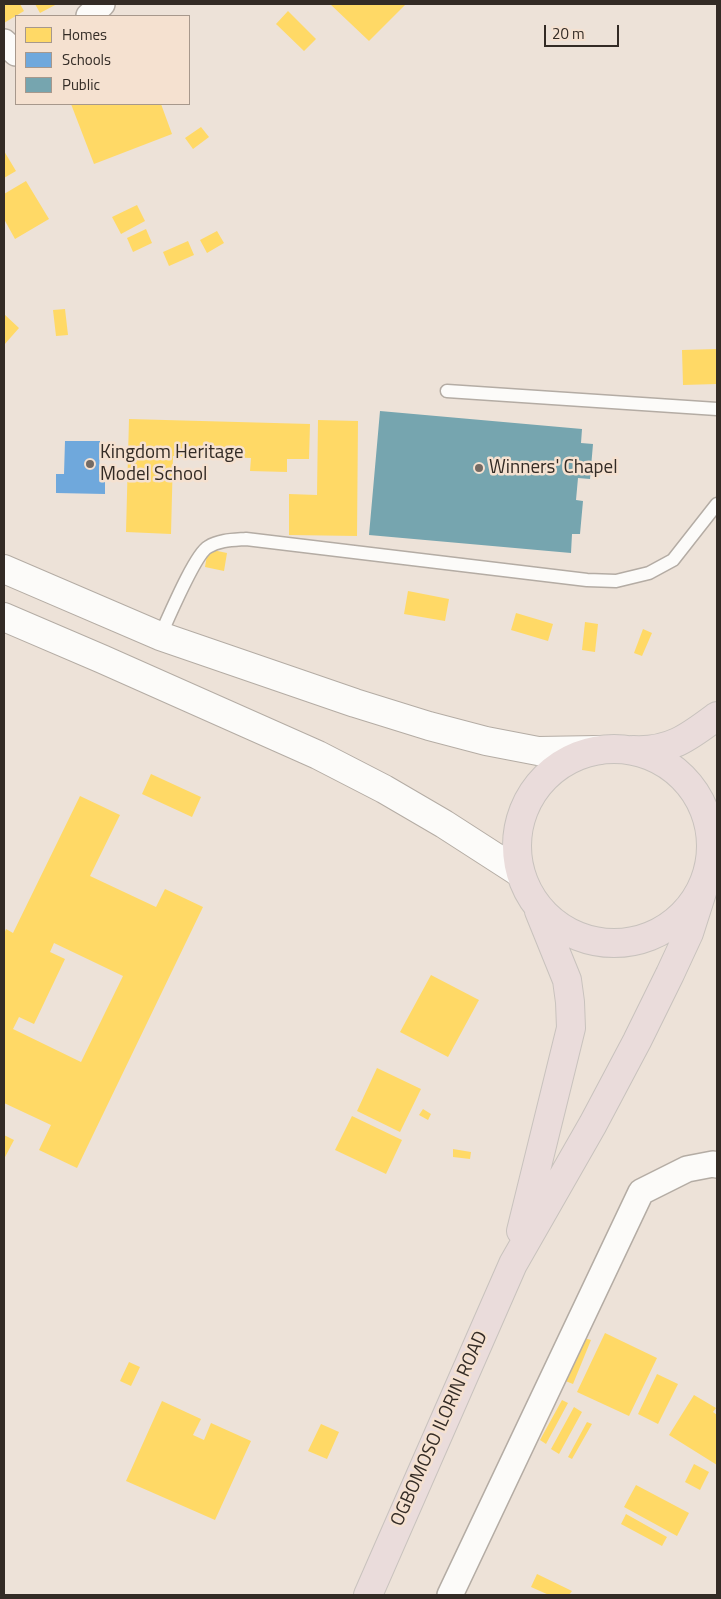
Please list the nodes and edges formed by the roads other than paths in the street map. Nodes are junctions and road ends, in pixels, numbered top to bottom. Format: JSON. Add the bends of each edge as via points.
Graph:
{"nodes":[{"id":1,"x":102,"y":4,"type":"edge"},
{"id":2,"x":90,"y":15,"type":"edge"},
{"id":3,"x":4,"y":42,"type":"edge"},
{"id":4,"x":15,"y":51,"type":"edge"},
{"id":5,"x":447,"y":392,"type":"dead end"},
{"id":6,"x":717,"y":408,"type":"edge"},
{"id":7,"x":717,"y":504,"type":"edge"},
{"id":8,"x":4,"y":570,"type":"edge"},
{"id":9,"x":4,"y":617,"type":"edge"},
{"id":10,"x":160,"y":636,"type":"junction"},
{"id":11,"x":717,"y":716,"type":"edge"},
{"id":12,"x":610,"y":750,"type":"junction"},
{"id":13,"x":711,"y":867,"type":"edge"},
{"id":14,"x":520,"y":873,"type":"junction"},
{"id":15,"x":535,"y":903,"type":"junction"},
{"id":16,"x":717,"y":1165,"type":"edge"},
{"id":17,"x":513,"y":1264,"type":"junction"},
{"id":18,"x":368,"y":1595,"type":"edge"},
{"id":19,"x":450,"y":1595,"type":"edge"}],
"edges":[{"from":1,"to":2,"type":"street"},
{"from":3,"to":4,"type":"street"},
{"from":5,"to":6,"type":"lane"},
{"from":7,"to":10,"type":"lane","via":[[672,560],[649,573],[616,582],[246,539],[220,542],[206,548],[197,559]]},
{"from":8,"to":10,"type":"street"},
{"from":9,"to":14,"type":"street","via":[[318,755],[444,824]]},
{"from":10,"to":12,"type":"street","via":[[355,703],[486,741],[538,751]]},
{"from":11,"to":12,"type":"highway","via":[[688,738],[668,746],[648,751]]},
{"from":12,"to":13,"type":"highway","via":[[649,755],[673,769],[692,788],[706,811],[712,838]]},
{"from":12,"to":14,"type":"highway","via":[[567,761],[541,781],[524,809],[516,840]]},
{"from":13,"to":15,"type":"highway","via":[[686,912],[659,933],[626,943],[592,941],[560,927]]},
{"from":13,"to":17,"type":"highway","via":[[689,933],[637,1041]]},
{"from":14,"to":15,"type":"highway"},
{"from":15,"to":17,"type":"highway","via":[[567,980],[571,1028]]},
{"from":16,"to":19,"type":"street","via":[[687,1169],[641,1192]]},
{"from":17,"to":18,"type":"highway","name":"OGBOMOSO ILORIN ROAD"}]}
